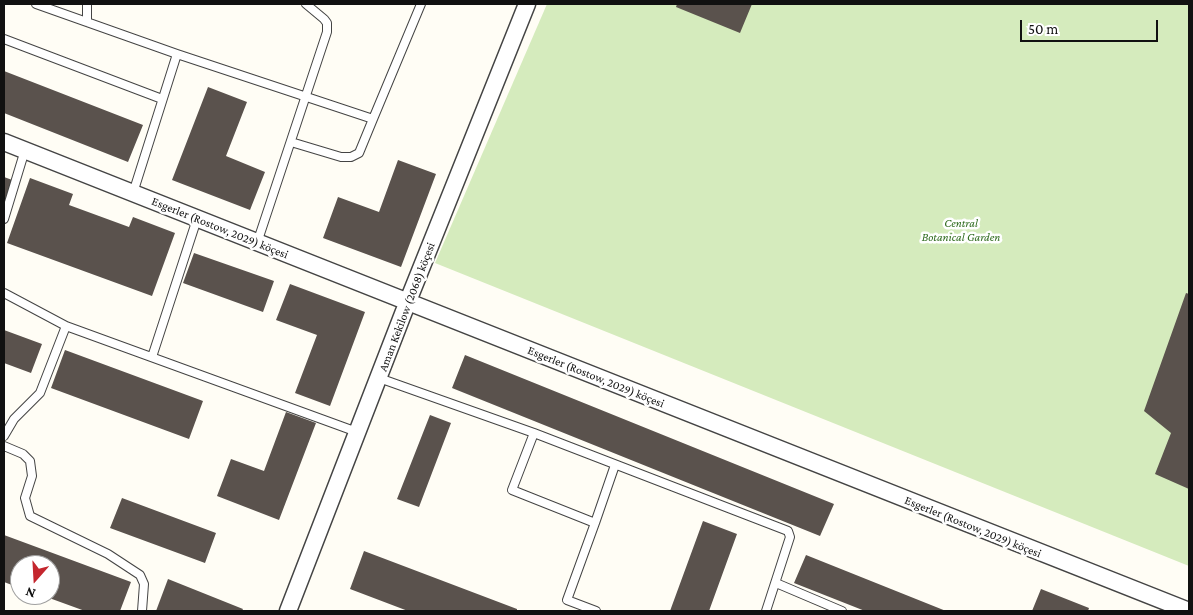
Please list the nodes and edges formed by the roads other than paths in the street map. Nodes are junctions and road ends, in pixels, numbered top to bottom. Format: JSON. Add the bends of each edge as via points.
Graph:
{"nodes":[{"id":1,"x":36,"y":4,"type":"edge"},
{"id":2,"x":87,"y":4,"type":"edge"},
{"id":3,"x":306,"y":4,"type":"edge"},
{"id":4,"x":421,"y":4,"type":"edge"},
{"id":5,"x":527,"y":4,"type":"edge"},
{"id":6,"x":87,"y":22,"type":"junction"},
{"id":7,"x":4,"y":39,"type":"edge"},
{"id":8,"x":177,"y":54,"type":"junction"},
{"id":9,"x":304,"y":97,"type":"junction"},
{"id":10,"x":162,"y":99,"type":"junction"},
{"id":11,"x":373,"y":120,"type":"junction"},
{"id":12,"x":4,"y":142,"type":"edge"},
{"id":13,"x":291,"y":142,"type":"junction"},
{"id":14,"x":25,"y":150,"type":"junction"},
{"id":15,"x":132,"y":193,"type":"junction"},
{"id":16,"x":4,"y":219,"type":"edge"},
{"id":17,"x":197,"y":219,"type":"junction"},
{"id":18,"x":258,"y":243,"type":"junction"},
{"id":19,"x":4,"y":293,"type":"edge"},
{"id":20,"x":408,"y":301,"type":"junction"},
{"id":21,"x":66,"y":326,"type":"junction"},
{"id":22,"x":152,"y":357,"type":"junction"},
{"id":23,"x":380,"y":378,"type":"junction"},
{"id":24,"x":358,"y":432,"type":"junction"},
{"id":25,"x":534,"y":433,"type":"junction"},
{"id":26,"x":4,"y":436,"type":"edge"},
{"id":27,"x":4,"y":446,"type":"edge"},
{"id":28,"x":615,"y":465,"type":"junction"},
{"id":29,"x":595,"y":523,"type":"junction"},
{"id":30,"x":776,"y":583,"type":"junction"},
{"id":31,"x":142,"y":611,"type":"edge"},
{"id":32,"x":288,"y":611,"type":"edge"},
{"id":33,"x":596,"y":611,"type":"edge"},
{"id":34,"x":766,"y":611,"type":"edge"},
{"id":35,"x":842,"y":611,"type":"edge"},
{"id":36,"x":1189,"y":611,"type":"edge"}],
"edges":[{"from":1,"to":6,"type":"lane"},
{"from":2,"to":6,"type":"lane"},
{"from":3,"to":9,"type":"lane","via":[[324,18],[327,32]]},
{"from":4,"to":11,"type":"lane"},
{"from":5,"to":20,"type":"street","name":"Aman Kekilow (2068) köçesi"},
{"from":6,"to":8,"type":"lane"},
{"from":7,"to":10,"type":"lane"},
{"from":8,"to":9,"type":"lane"},
{"from":8,"to":10,"type":"lane"},
{"from":9,"to":11,"type":"lane"},
{"from":9,"to":13,"type":"lane"},
{"from":10,"to":15,"type":"lane"},
{"from":11,"to":13,"type":"lane","via":[[359,153],[352,157]]},
{"from":12,"to":14,"type":"street","name":"Esgerler (Rostow, 2029) köçesi"},
{"from":13,"to":18,"type":"lane"},
{"from":14,"to":15,"type":"street","name":"Esgerler (Rostow, 2029) köçesi"},
{"from":14,"to":16,"type":"lane"},
{"from":15,"to":17,"type":"street","name":"Esgerler (Rostow, 2029) köçesi"},
{"from":17,"to":18,"type":"street","name":"Esgerler (Rostow, 2029) köçesi"},
{"from":17,"to":22,"type":"lane"},
{"from":18,"to":20,"type":"street","name":"Esgerler (Rostow, 2029) köçesi"},
{"from":19,"to":21,"type":"lane"},
{"from":20,"to":23,"type":"street","name":"Aman Kekilow (2068) köçesi"},
{"from":20,"to":36,"type":"street","name":"Esgerler (Rostow, 2029) köçesi"},
{"from":21,"to":22,"type":"lane"},
{"from":21,"to":26,"type":"lane","via":[[40,393],[14,419]]},
{"from":22,"to":24,"type":"lane"},
{"from":23,"to":24,"type":"street","name":"Aman Kekilow (2068) köçesi"},
{"from":23,"to":25,"type":"lane"},
{"from":24,"to":32,"type":"street","name":"Aman Kekilow (2068) köçesi"},
{"from":25,"to":28,"type":"lane"},
{"from":25,"to":29,"type":"lane","via":[[512,490]]},
{"from":27,"to":31,"type":"lane","via":[[23,454],[30,461],[32,476],[25,498],[30,516],[108,554],[140,575],[144,584]]},
{"from":28,"to":29,"type":"lane"},
{"from":28,"to":30,"type":"lane","via":[[788,531],[790,536]]},
{"from":29,"to":33,"type":"lane","via":[[567,600]]},
{"from":30,"to":34,"type":"lane"},
{"from":30,"to":35,"type":"lane"}]}
